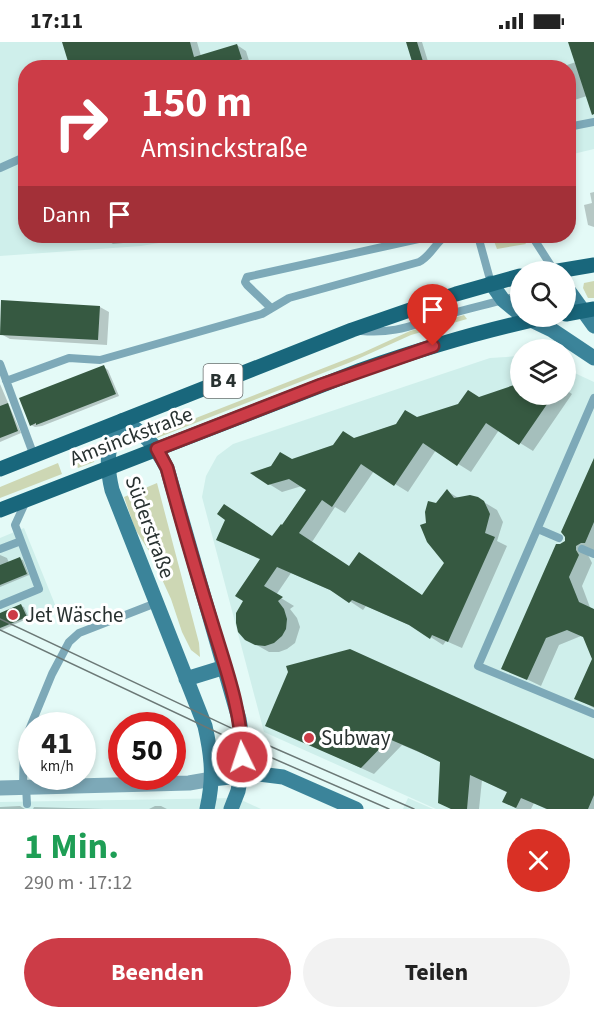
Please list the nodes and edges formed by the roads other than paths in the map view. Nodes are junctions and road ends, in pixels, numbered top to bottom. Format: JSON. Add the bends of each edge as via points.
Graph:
{"nodes":[{"id":1,"x":594,"y":122,"type":"edge"},
{"id":2,"x":576,"y":125,"type":"edge"},
{"id":3,"x":18,"y":160,"type":"edge"},
{"id":4,"x":0,"y":168,"type":"edge"},
{"id":5,"x":400,"y":243,"type":"edge"},
{"id":6,"x":438,"y":243,"type":"edge"},
{"id":7,"x":480,"y":243,"type":"edge"},
{"id":8,"x":536,"y":243,"type":"edge"},
{"id":9,"x":548,"y":261,"type":"edge"},
{"id":10,"x":594,"y":265,"type":"edge"},
{"id":11,"x":576,"y":268,"type":"edge"},
{"id":12,"x":510,"y":278,"type":"edge"},
{"id":13,"x":491,"y":283,"type":"junction"},
{"id":14,"x":576,"y":297,"type":"edge"},
{"id":15,"x":510,"y":298,"type":"edge"},
{"id":16,"x":503,"y":300,"type":"junction"},
{"id":17,"x":510,"y":305,"type":"edge"},
{"id":18,"x":271,"y":308,"type":"junction"},
{"id":19,"x":588,"y":310,"type":"edge"},
{"id":20,"x":510,"y":322,"type":"edge"},
{"id":21,"x":594,"y":326,"type":"edge"},
{"id":22,"x":546,"y":327,"type":"edge"},
{"id":23,"x":352,"y":330,"type":"junction"},
{"id":24,"x":594,"y":358,"type":"edge"},
{"id":25,"x":0,"y":364,"type":"edge"},
{"id":26,"x":6,"y":381,"type":"junction"},
{"id":27,"x":594,"y":398,"type":"edge"},
{"id":28,"x":122,"y":421,"type":"junction"},
{"id":29,"x":157,"y":449,"type":"junction"},
{"id":30,"x":34,"y":456,"type":"junction"},
{"id":31,"x":107,"y":468,"type":"junction"},
{"id":32,"x":0,"y":469,"type":"edge"},
{"id":33,"x":26,"y":500,"type":"junction"},
{"id":34,"x":0,"y":510,"type":"edge"},
{"id":35,"x":538,"y":529,"type":"junction"},
{"id":36,"x":559,"y":538,"type":"dead end"},
{"id":37,"x":21,"y":541,"type":"junction"},
{"id":38,"x":0,"y":549,"type":"edge"},
{"id":39,"x":582,"y":549,"type":"dead end"},
{"id":40,"x":594,"y":554,"type":"edge"},
{"id":41,"x":156,"y":603,"type":"junction"},
{"id":42,"x":0,"y":605,"type":"edge"},
{"id":43,"x":225,"y":667,"type":"junction"},
{"id":44,"x":186,"y":678,"type":"junction"},
{"id":45,"x":36,"y":712,"type":"edge"},
{"id":46,"x":594,"y":714,"type":"edge"},
{"id":47,"x":241,"y":775,"type":"junction"},
{"id":48,"x":212,"y":779,"type":"junction"},
{"id":49,"x":96,"y":785,"type":"edge"},
{"id":50,"x":18,"y":787,"type":"edge"},
{"id":51,"x":0,"y":788,"type":"edge"},
{"id":52,"x":25,"y":790,"type":"edge"},
{"id":53,"x":27,"y":804,"type":"dead end"},
{"id":54,"x":349,"y":807,"type":"edge"},
{"id":55,"x":207,"y":809,"type":"edge"},
{"id":56,"x":231,"y":809,"type":"edge"}],
"edges":[{"from":1,"to":2,"type":"lane"},
{"from":3,"to":4,"type":"lane"},
{"from":5,"to":18,"type":"lane","via":[[247,277],[247,285]]},
{"from":6,"to":18,"type":"lane","via":[[419,262],[289,298]]},
{"from":7,"to":13,"type":"lane"},
{"from":8,"to":9,"type":"lane"},
{"from":10,"to":11,"type":"main road"},
{"from":12,"to":13,"type":"main road","name":"Amsinckstraße","number":"B 4"},
{"from":13,"to":16,"type":"main road"},
{"from":13,"to":23,"type":"main road","name":"Amsinckstraße","number":"B 4"},
{"from":14,"to":19,"type":"main road"},
{"from":15,"to":16,"type":"lane"},
{"from":16,"to":17,"type":"main road"},
{"from":16,"to":23,"type":"lane","via":[[404,329],[383,333]]},
{"from":18,"to":26,"type":"lane","via":[[262,314],[100,360],[69,358]]},
{"from":19,"to":21,"type":"main road"},
{"from":20,"to":29,"type":"main road","name":"Amsinckstraße","number":"B 4","via":[[321,385]]},
{"from":22,"to":24,"type":"main road"},
{"from":23,"to":28,"type":"main road","name":"Amsinckstraße","number":"B 4"},
{"from":25,"to":26,"type":"lane"},
{"from":26,"to":30,"type":"lane"},
{"from":27,"to":35,"type":"lane"},
{"from":28,"to":29,"type":"main road","name":"Süderstraße"},
{"from":28,"to":30,"type":"main road","name":"Amsinckstraße","number":"B 4"},
{"from":28,"to":31,"type":"main road","name":"Süderstraße","via":[[114,432]]},
{"from":29,"to":31,"type":"main road","name":"Amsinckstraße","number":"B 4"},
{"from":29,"to":43,"type":"main road","name":"Süderstraße","via":[[167,468]]},
{"from":30,"to":32,"type":"main road","name":"Amsinckstraße","number":"B 4"},
{"from":31,"to":33,"type":"main road","name":"Amsinckstraße","number":"B 4"},
{"from":31,"to":41,"type":"main road","name":"Süderstraße"},
{"from":33,"to":34,"type":"main road","name":"Amsinckstraße","number":"B 4"},
{"from":33,"to":37,"type":"lane","via":[[15,525]]},
{"from":35,"to":36,"type":"lane"},
{"from":35,"to":46,"type":"lane","via":[[478,666]]},
{"from":37,"to":38,"type":"lane"},
{"from":37,"to":42,"type":"lane","via":[[39,589]]},
{"from":39,"to":40,"type":"lane"},
{"from":41,"to":44,"type":"main road","name":"Süderstraße"},
{"from":41,"to":45,"type":"lane","via":[[79,633],[69,642]]},
{"from":43,"to":44,"type":"main road"},
{"from":43,"to":47,"type":"main road","name":"Süderstraße","via":[[242,738]]},
{"from":44,"to":48,"type":"main road","name":"Süderstraße","via":[[205,726]]},
{"from":47,"to":48,"type":"main road"},
{"from":47,"to":54,"type":"main road","via":[[282,777]]},
{"from":47,"to":56,"type":"main road","name":"Süderstraße"},
{"from":48,"to":49,"type":"street"},
{"from":48,"to":55,"type":"main road","name":"Süderstraße"},
{"from":50,"to":51,"type":"street"},
{"from":52,"to":53,"type":"lane"}]}
